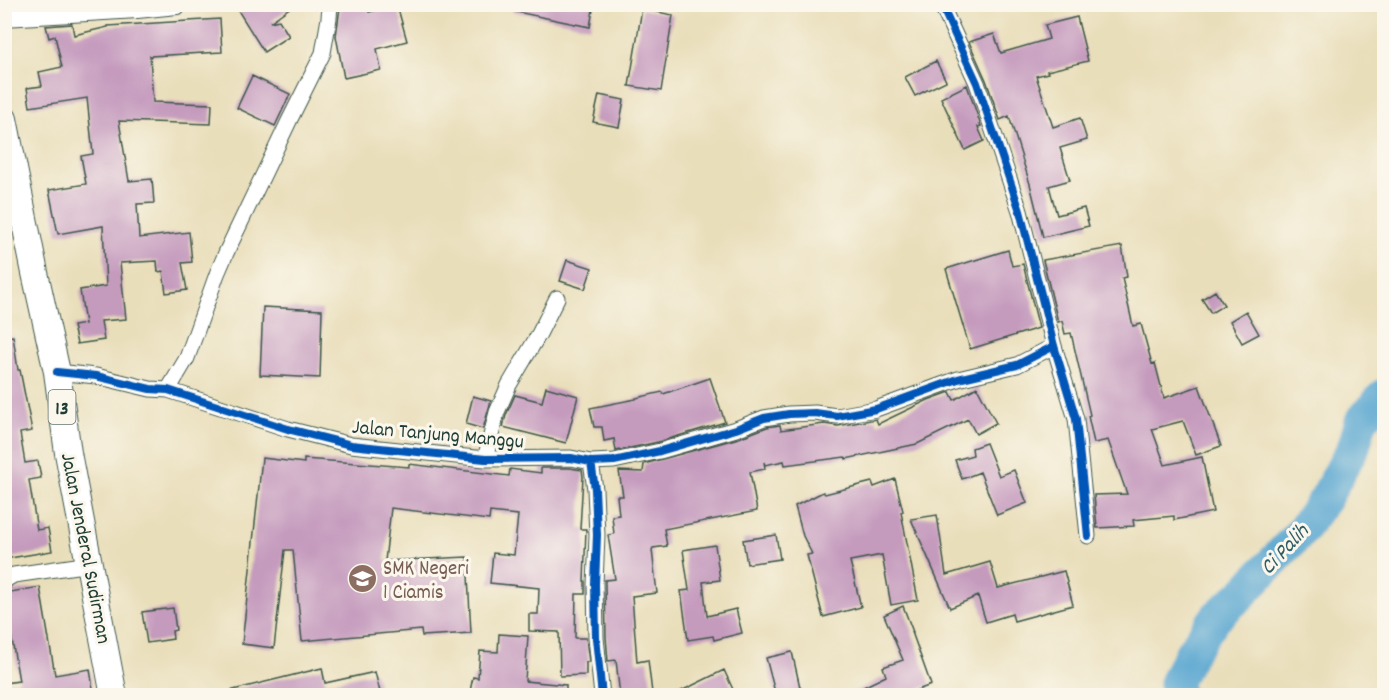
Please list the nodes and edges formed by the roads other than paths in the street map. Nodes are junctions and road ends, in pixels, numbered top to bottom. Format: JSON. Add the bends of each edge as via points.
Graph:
{"nodes":[{"id":1,"x":94,"y":4,"type":"edge"},
{"id":2,"x":177,"y":4,"type":"edge"},
{"id":3,"x":330,"y":4,"type":"edge"},
{"id":4,"x":941,"y":4,"type":"edge"},
{"id":5,"x":4,"y":5,"type":"edge"},
{"id":6,"x":4,"y":16,"type":"edge"},
{"id":7,"x":4,"y":118,"type":"edge"},
{"id":8,"x":557,"y":298,"type":"dead end"},
{"id":9,"x":1054,"y":346,"type":"junction"},
{"id":10,"x":57,"y":372,"type":"junction"},
{"id":11,"x":168,"y":390,"type":"junction"},
{"id":12,"x":485,"y":459,"type":"junction"},
{"id":13,"x":591,"y":462,"type":"junction"},
{"id":14,"x":1088,"y":536,"type":"dead end"},
{"id":15,"x":90,"y":564,"type":"junction"},
{"id":16,"x":4,"y":583,"type":"edge"},
{"id":17,"x":114,"y":696,"type":"edge"},
{"id":18,"x":602,"y":696,"type":"edge"}],
"edges":[{"from":1,"to":5,"type":"lane","via":[[76,11],[37,4]]},
{"from":2,"to":6,"type":"street"},
{"from":3,"to":11,"type":"street","via":[[323,53],[226,253],[187,358]]},
{"from":4,"to":9,"type":"street","via":[[977,83],[1020,211]]},
{"from":7,"to":10,"type":"highway","name":"Jalan Jenderal Sudirman","number":"13"},
{"from":8,"to":12,"type":"street","via":[[509,385],[497,412]]},
{"from":9,"to":13,"type":"street","name":"Jalan Tanjung Manggu","via":[[1017,364],[957,379],[876,409],[837,416],[798,413],[764,418],[660,451]]},
{"from":9,"to":14,"type":"street","via":[[1076,419]]},
{"from":10,"to":11,"type":"street","name":"Jalan Tanjung Manggu"},
{"from":10,"to":15,"type":"highway","name":"Jalan Jenderal Sudirman","number":"13"},
{"from":11,"to":12,"type":"street","name":"Jalan Tanjung Manggu","via":[[351,445]]},
{"from":12,"to":13,"type":"street","name":"Jalan Tanjung Manggu","via":[[571,458]]},
{"from":13,"to":18,"type":"street","via":[[596,523],[596,638]]},
{"from":15,"to":16,"type":"street","via":[[14,575]]},
{"from":15,"to":17,"type":"highway","name":"Jalan Jenderal Sudirman","number":"13"}]}
